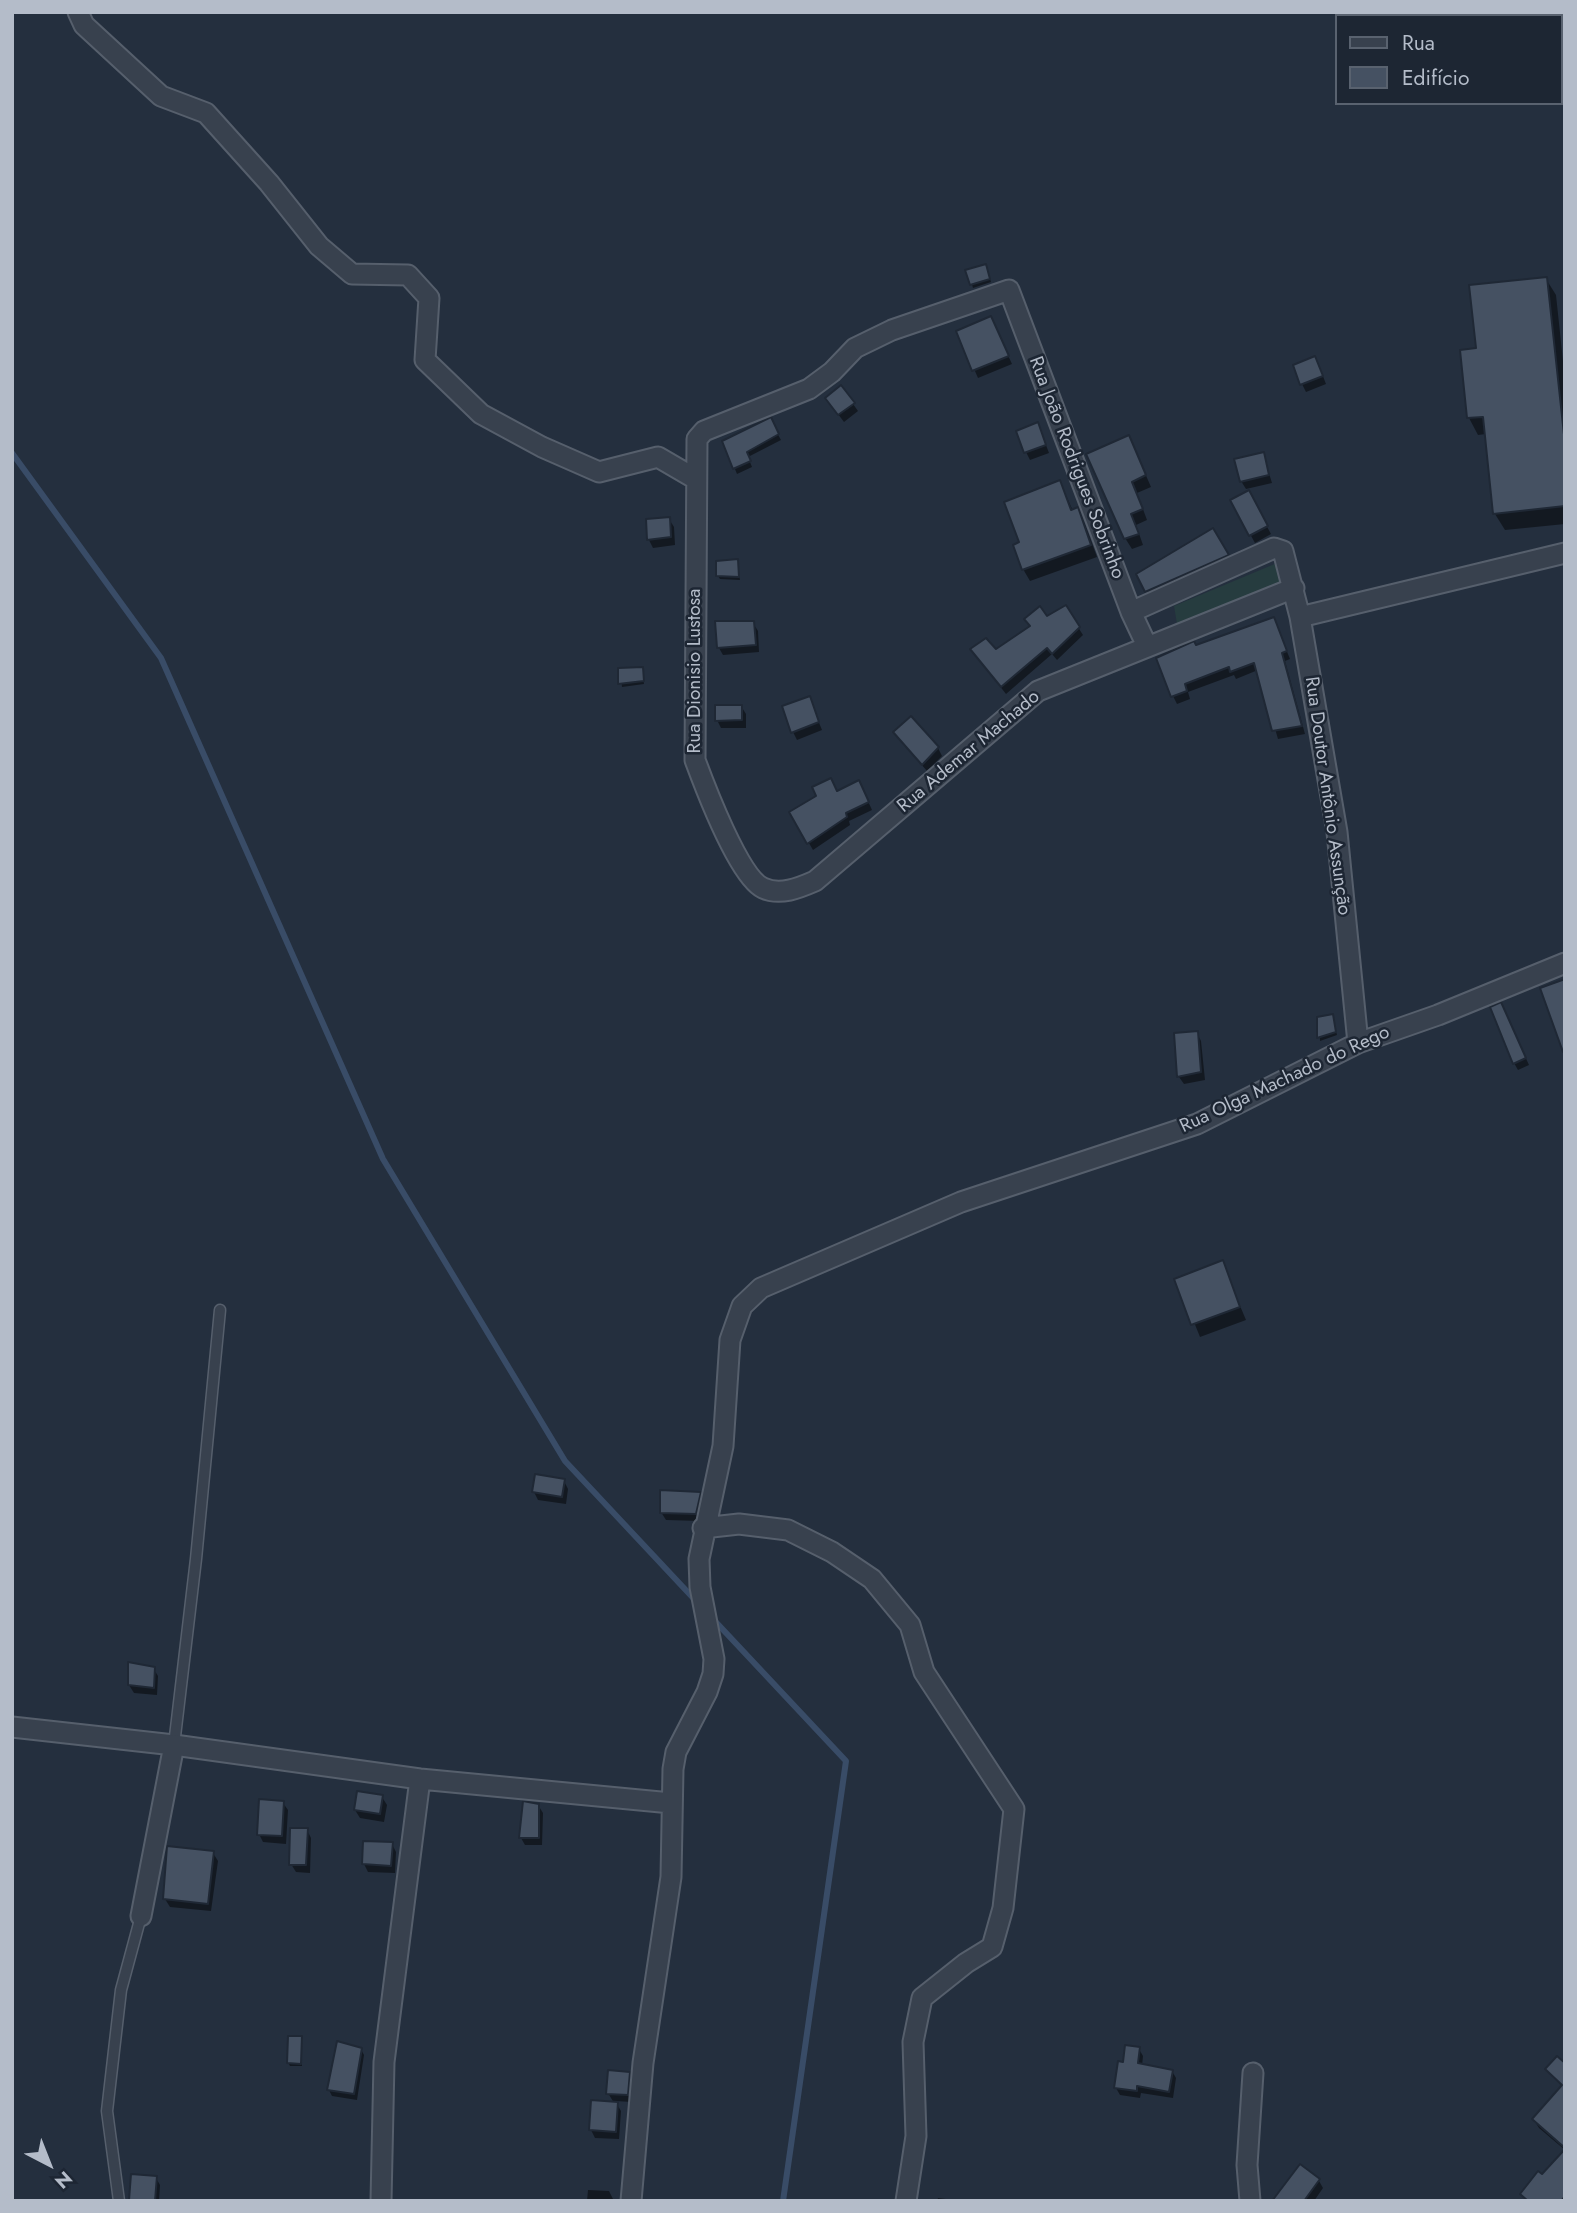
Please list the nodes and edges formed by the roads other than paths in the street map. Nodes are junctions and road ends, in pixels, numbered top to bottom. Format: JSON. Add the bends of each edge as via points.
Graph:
{"nodes":[{"id":1,"x":78,"y":12,"type":"edge"},
{"id":2,"x":708,"y":429,"type":"joint"},
{"id":3,"x":694,"y":478,"type":"junction"},
{"id":4,"x":1565,"y":553,"type":"edge"},
{"id":5,"x":1294,"y":588,"type":"junction"},
{"id":6,"x":1131,"y":612,"type":"junction"},
{"id":7,"x":1300,"y":617,"type":"junction"},
{"id":8,"x":1147,"y":646,"type":"junction"},
{"id":9,"x":815,"y":881,"type":"joint"},
{"id":10,"x":1565,"y":962,"type":"edge"},
{"id":11,"x":1358,"y":1043,"type":"junction"},
{"id":12,"x":220,"y":1310,"type":"dead end"},
{"id":13,"x":710,"y":1502,"type":"junction"},
{"id":14,"x":703,"y":1528,"type":"junction"},
{"id":15,"x":952,"y":1715,"type":"dead end"},
{"id":16,"x":12,"y":1727,"type":"edge"},
{"id":17,"x":174,"y":1745,"type":"junction"},
{"id":18,"x":420,"y":1779,"type":"junction"},
{"id":19,"x":671,"y":1803,"type":"junction"},
{"id":20,"x":141,"y":1916,"type":"joint"},
{"id":21,"x":1253,"y":2073,"type":"dead end"},
{"id":22,"x":119,"y":2201,"type":"edge"},
{"id":23,"x":381,"y":2201,"type":"edge"},
{"id":24,"x":631,"y":2201,"type":"edge"},
{"id":25,"x":906,"y":2201,"type":"edge"},
{"id":26,"x":1250,"y":2201,"type":"edge"}],
"edges":[{"from":1,"to":3,"type":"street","via":[[84,25],[161,96],[206,113],[319,246],[352,274],[408,275],[429,298],[425,360],[481,414],[599,472],[658,457]]},
{"from":2,"to":3,"type":"street","name":"Rua Dionisio Lustosa","via":[[694,447]]},
{"from":2,"to":6,"type":"street","name":"Rua João Rodrigues Sobrinho","via":[[809,389],[855,348],[880,336],[1009,289]]},
{"from":3,"to":9,"type":"street","name":"Rua Dionisio Lustosa","via":[[695,760],[745,872],[762,888],[779,891]]},
{"from":4,"to":7,"type":"street"},
{"from":5,"to":6,"type":"street","name":"Rua Doutor Antônio Assunção","via":[[1283,551],[1274,548]]},
{"from":5,"to":7,"type":"street","name":"Rua Doutor Antônio Assunção"},
{"from":5,"to":8,"type":"street","name":"Rua Ademar Machado"},
{"from":6,"to":8,"type":"street","name":"Rua João Rodrigues Sobrinho"},
{"from":7,"to":11,"type":"street","name":"Rua Doutor Antônio Assunção","via":[[1337,832]]},
{"from":8,"to":9,"type":"street","name":"Rua Ademar Machado","via":[[1038,691]]},
{"from":10,"to":11,"type":"street","name":"Rua Olga Machado do Rego"},
{"from":11,"to":13,"type":"street","name":"Rua Olga Machado do Rego","via":[[1197,1124],[961,1202],[761,1288],[741,1306],[730,1340],[723,1446]]},
{"from":12,"to":17,"type":"lane"},
{"from":13,"to":14,"type":"street","name":"Rua Olga Machado do Rego"},
{"from":13,"to":15,"type":"street","via":[[751,1524],[819,1533],[877,1585],[905,1603],[935,1687]]},
{"from":14,"to":19,"type":"street","name":"Rua Olga Machado do Rego","via":[[700,1587],[713,1674],[676,1752]]},
{"from":14,"to":25,"type":"street","via":[[739,1524],[788,1530],[872,1579],[910,1625],[924,1672],[1014,1809],[1003,1908],[992,1948],[922,1998],[914,2042],[916,2136]]},
{"from":16,"to":17,"type":"street"},
{"from":17,"to":18,"type":"street"},
{"from":17,"to":20,"type":"street"},
{"from":18,"to":19,"type":"street"},
{"from":18,"to":23,"type":"street","via":[[384,2062]]},
{"from":19,"to":24,"type":"street","name":"Rua Olga Machado do Rego","via":[[671,1877],[643,2063]]},
{"from":20,"to":22,"type":"lane","via":[[121,1990],[107,2111]]},
{"from":21,"to":26,"type":"street","via":[[1247,2165]]}]}
